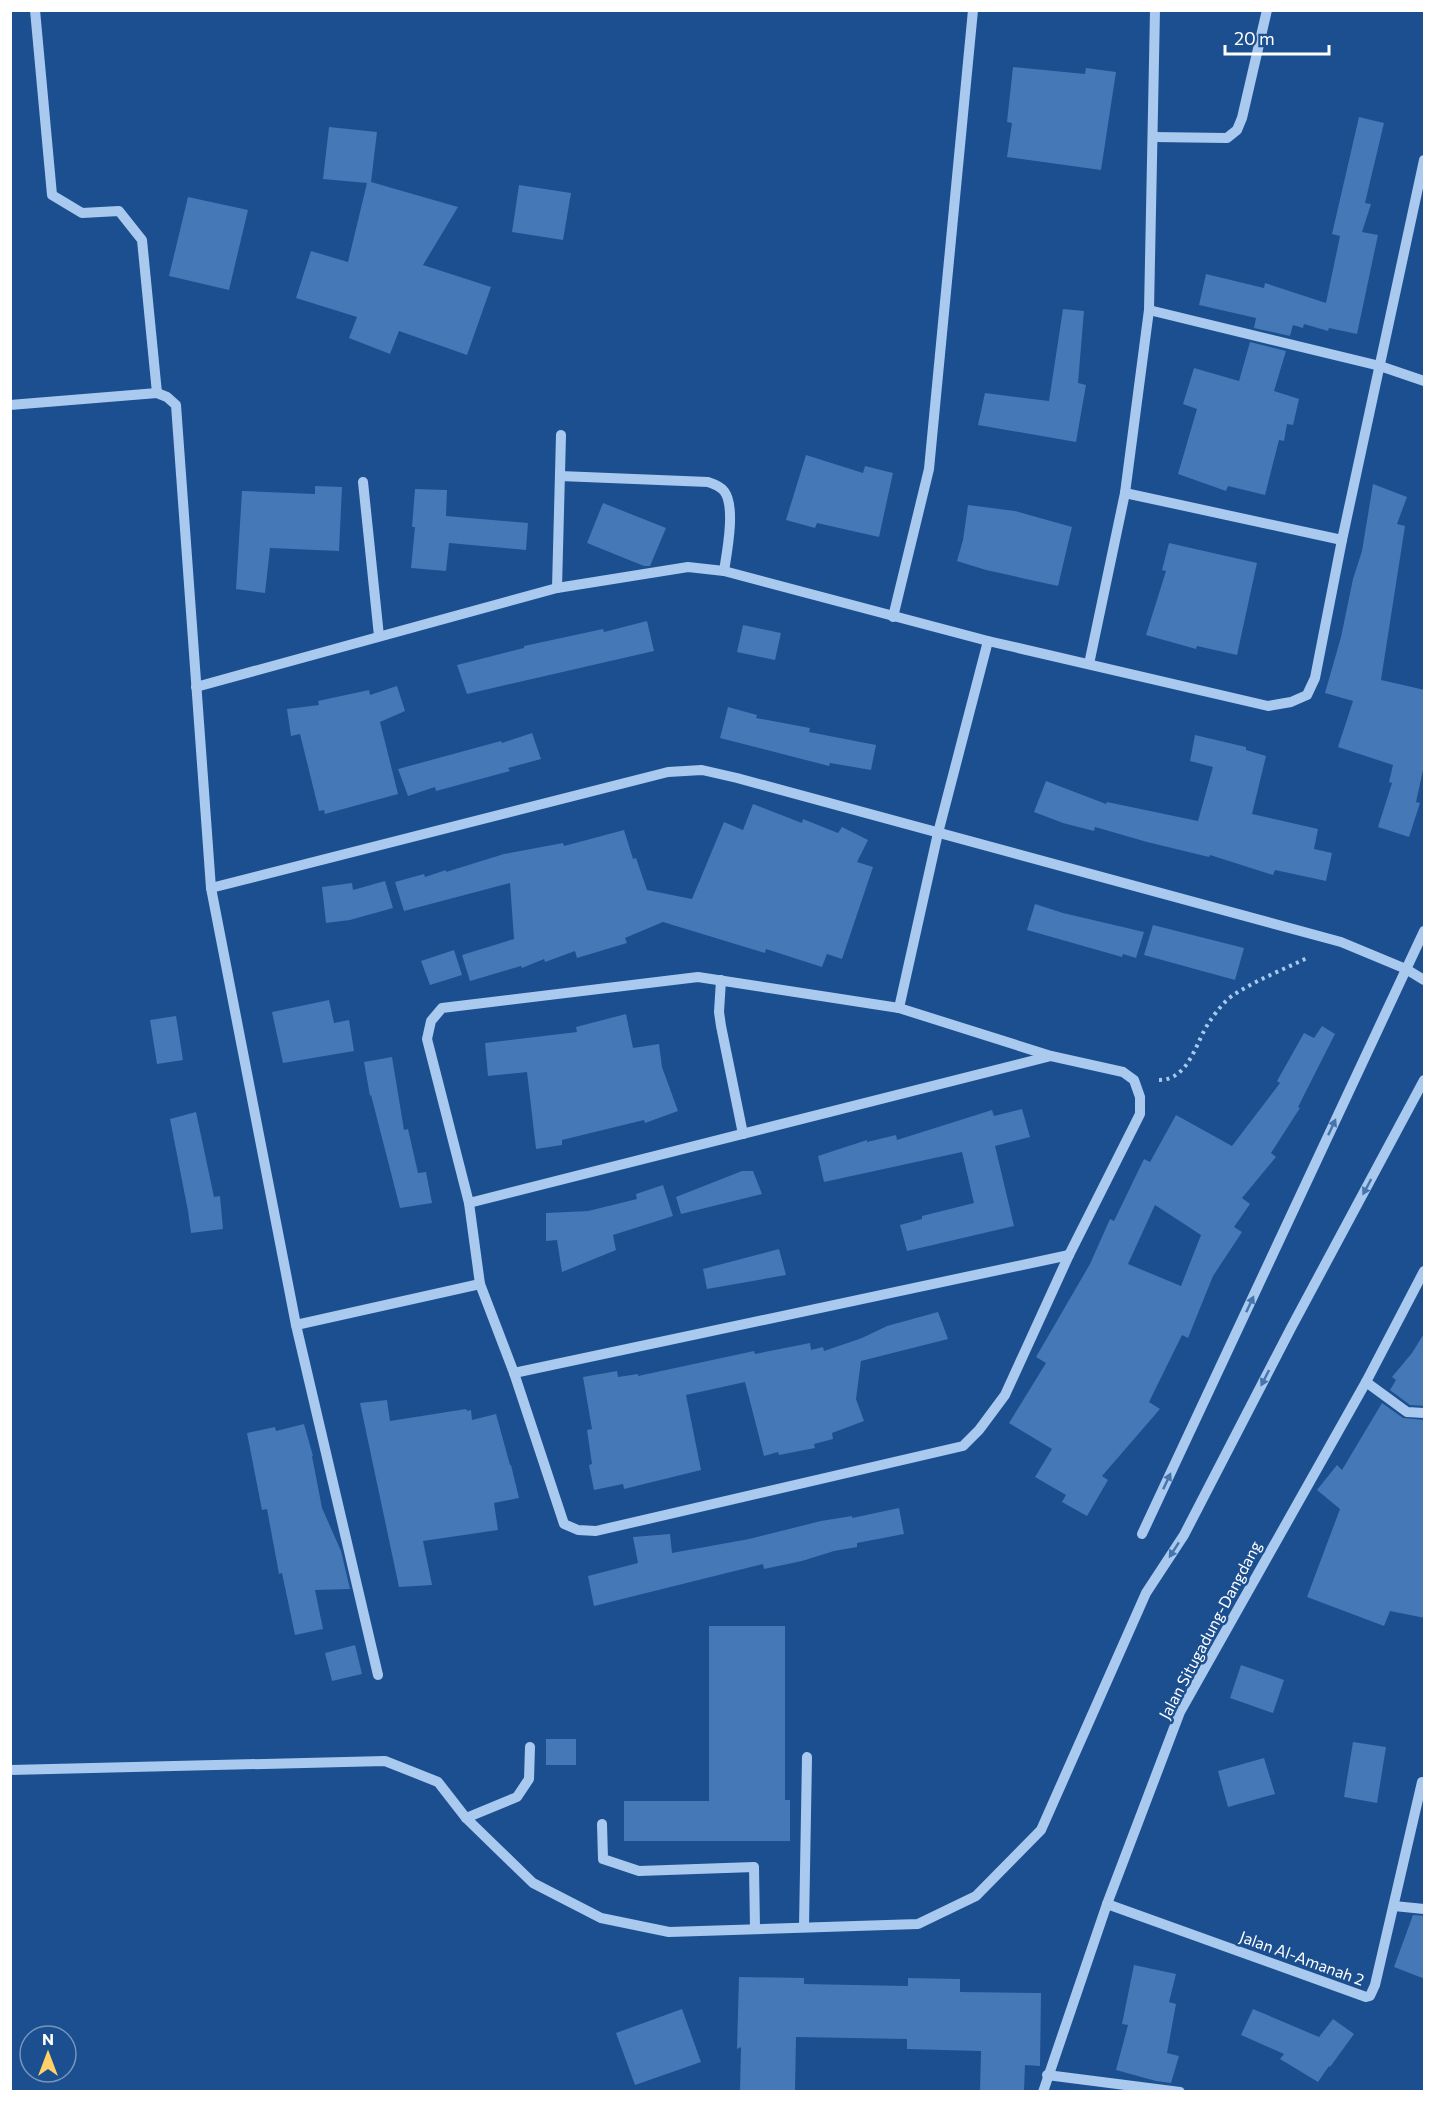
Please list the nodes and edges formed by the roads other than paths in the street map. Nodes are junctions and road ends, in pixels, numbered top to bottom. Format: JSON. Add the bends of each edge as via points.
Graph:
{"nodes":[{"id":1,"x":35,"y":10,"type":"edge"},
{"id":2,"x":972,"y":10,"type":"edge"},
{"id":3,"x":1155,"y":10,"type":"edge"},
{"id":4,"x":1267,"y":10,"type":"edge"},
{"id":5,"x":1152,"y":137,"type":"junction"},
{"id":6,"x":1425,"y":160,"type":"edge"},
{"id":7,"x":1149,"y":310,"type":"junction"},
{"id":8,"x":1380,"y":366,"type":"junction"},
{"id":9,"x":1425,"y":381,"type":"edge"},
{"id":10,"x":157,"y":393,"type":"junction"},
{"id":11,"x":10,"y":405,"type":"edge"},
{"id":12,"x":561,"y":435,"type":"dead end"},
{"id":13,"x":560,"y":476,"type":"junction"},
{"id":14,"x":363,"y":482,"type":"dead end"},
{"id":15,"x":1125,"y":493,"type":"junction"},
{"id":16,"x":1342,"y":540,"type":"junction"},
{"id":17,"x":724,"y":571,"type":"junction"},
{"id":18,"x":557,"y":588,"type":"junction"},
{"id":19,"x":894,"y":616,"type":"junction"},
{"id":20,"x":380,"y":636,"type":"junction"},
{"id":21,"x":988,"y":641,"type":"junction"},
{"id":22,"x":1089,"y":664,"type":"junction"},
{"id":23,"x":196,"y":687,"type":"junction"},
{"id":24,"x":938,"y":833,"type":"junction"},
{"id":25,"x":211,"y":888,"type":"junction"},
{"id":26,"x":1425,"y":931,"type":"edge"},
{"id":27,"x":1406,"y":969,"type":"junction"},
{"id":28,"x":721,"y":980,"type":"junction"},
{"id":29,"x":1425,"y":980,"type":"edge"},
{"id":30,"x":899,"y":1008,"type":"junction"},
{"id":31,"x":1051,"y":1056,"type":"junction"},
{"id":32,"x":1425,"y":1080,"type":"edge"},
{"id":33,"x":743,"y":1134,"type":"junction"},
{"id":34,"x":469,"y":1203,"type":"junction"},
{"id":35,"x":1069,"y":1255,"type":"junction"},
{"id":36,"x":1425,"y":1271,"type":"edge"},
{"id":37,"x":480,"y":1284,"type":"junction"},
{"id":38,"x":296,"y":1325,"type":"junction"},
{"id":39,"x":514,"y":1372,"type":"junction"},
{"id":40,"x":1365,"y":1382,"type":"junction"},
{"id":41,"x":1425,"y":1413,"type":"edge"},
{"id":42,"x":1142,"y":1534,"type":"dead end"},
{"id":43,"x":378,"y":1675,"type":"dead end"},
{"id":44,"x":530,"y":1747,"type":"dead end"},
{"id":45,"x":807,"y":1757,"type":"dead end"},
{"id":46,"x":10,"y":1770,"type":"edge"},
{"id":47,"x":1422,"y":1782,"type":"dead end"},
{"id":48,"x":466,"y":1818,"type":"junction"},
{"id":49,"x":602,"y":1824,"type":"dead end"},
{"id":50,"x":1107,"y":1904,"type":"junction"},
{"id":51,"x":1394,"y":1906,"type":"junction"},
{"id":52,"x":1425,"y":1909,"type":"edge"},
{"id":53,"x":804,"y":1927,"type":"junction"},
{"id":54,"x":755,"y":1928,"type":"junction"},
{"id":55,"x":1047,"y":2075,"type":"junction"},
{"id":56,"x":1043,"y":2091,"type":"edge"},
{"id":57,"x":1180,"y":2091,"type":"edge"}],
"edges":[{"from":1,"to":10,"type":"street","via":[[52,195],[82,213],[119,212],[142,240]]},
{"from":2,"to":19,"type":"street","via":[[929,469]]},
{"from":3,"to":5,"type":"street"},
{"from":4,"to":5,"type":"street","via":[[1237,130],[1227,138]]},
{"from":5,"to":7,"type":"street"},
{"from":6,"to":8,"type":"street"},
{"from":7,"to":8,"type":"street"},
{"from":7,"to":15,"type":"street"},
{"from":8,"to":9,"type":"street"},
{"from":8,"to":16,"type":"street"},
{"from":10,"to":11,"type":"street"},
{"from":10,"to":23,"type":"street","via":[[176,405]]},
{"from":12,"to":13,"type":"street"},
{"from":13,"to":17,"type":"street","via":[[708,482],[720,486],[726,493],[731,518]]},
{"from":13,"to":18,"type":"street"},
{"from":14,"to":20,"type":"street"},
{"from":15,"to":16,"type":"street"},
{"from":15,"to":22,"type":"street"},
{"from":16,"to":22,"type":"street","via":[[1315,678],[1307,695],[1268,706]]},
{"from":17,"to":18,"type":"street","via":[[688,567]]},
{"from":17,"to":19,"type":"street"},
{"from":18,"to":20,"type":"street"},
{"from":19,"to":21,"type":"street"},
{"from":20,"to":23,"type":"street"},
{"from":21,"to":22,"type":"street"},
{"from":21,"to":24,"type":"street"},
{"from":23,"to":25,"type":"street"},
{"from":24,"to":25,"type":"street","via":[[702,770],[668,772]]},
{"from":24,"to":27,"type":"street","via":[[1341,942]]},
{"from":24,"to":30,"type":"street"},
{"from":25,"to":38,"type":"street"},
{"from":26,"to":27,"type":"street"},
{"from":27,"to":29,"type":"street"},
{"from":42,"to":27,"type":"street","one_way":true},
{"from":28,"to":30,"type":"street"},
{"from":28,"to":33,"type":"street","via":[[719,1012]]},
{"from":28,"to":34,"type":"street","via":[[698,977],[442,1008],[431,1021],[427,1039]]},
{"from":30,"to":31,"type":"street"},
{"from":31,"to":33,"type":"street"},
{"from":31,"to":35,"type":"street","via":[[1123,1072],[1134,1080],[1140,1098],[1140,1114]]},
{"from":32,"to":53,"type":"street","one_way":true,"via":[[1184,1535],[1146,1593],[1041,1830],[976,1896],[918,1924]]},
{"from":33,"to":34,"type":"street"},
{"from":34,"to":37,"type":"street"},
{"from":35,"to":39,"type":"street"},
{"from":35,"to":39,"type":"street","via":[[1005,1395],[963,1446],[596,1531],[564,1524]]},
{"from":36,"to":40,"type":"street","name":"Jalan Situgadung-Dangdang"},
{"from":37,"to":38,"type":"street"},
{"from":37,"to":39,"type":"street"},
{"from":38,"to":43,"type":"street"},
{"from":40,"to":41,"type":"street","via":[[1407,1412]]},
{"from":40,"to":50,"type":"street","name":"Jalan Situgadung-Dangdang","via":[[1180,1712]]},
{"from":44,"to":48,"type":"street","via":[[529,1779],[517,1797]]},
{"from":45,"to":53,"type":"street"},
{"from":46,"to":48,"type":"street","via":[[385,1761],[438,1782]]},
{"from":47,"to":51,"type":"street"},
{"from":48,"to":54,"type":"street","via":[[533,1883],[601,1918],[669,1932]]},
{"from":49,"to":54,"type":"street","via":[[603,1859],[639,1871],[754,1867]]},
{"from":50,"to":51,"type":"street","name":"Jalan Al-Amanah 2","via":[[1366,1997],[1375,1985]]},
{"from":50,"to":55,"type":"street","name":"Jalan Situgadung-Dangdang"},
{"from":51,"to":52,"type":"street"},
{"from":53,"to":54,"type":"street"},
{"from":55,"to":56,"type":"street","name":"Jalan Situgadung-Dangdang"},
{"from":55,"to":57,"type":"street"}]}
